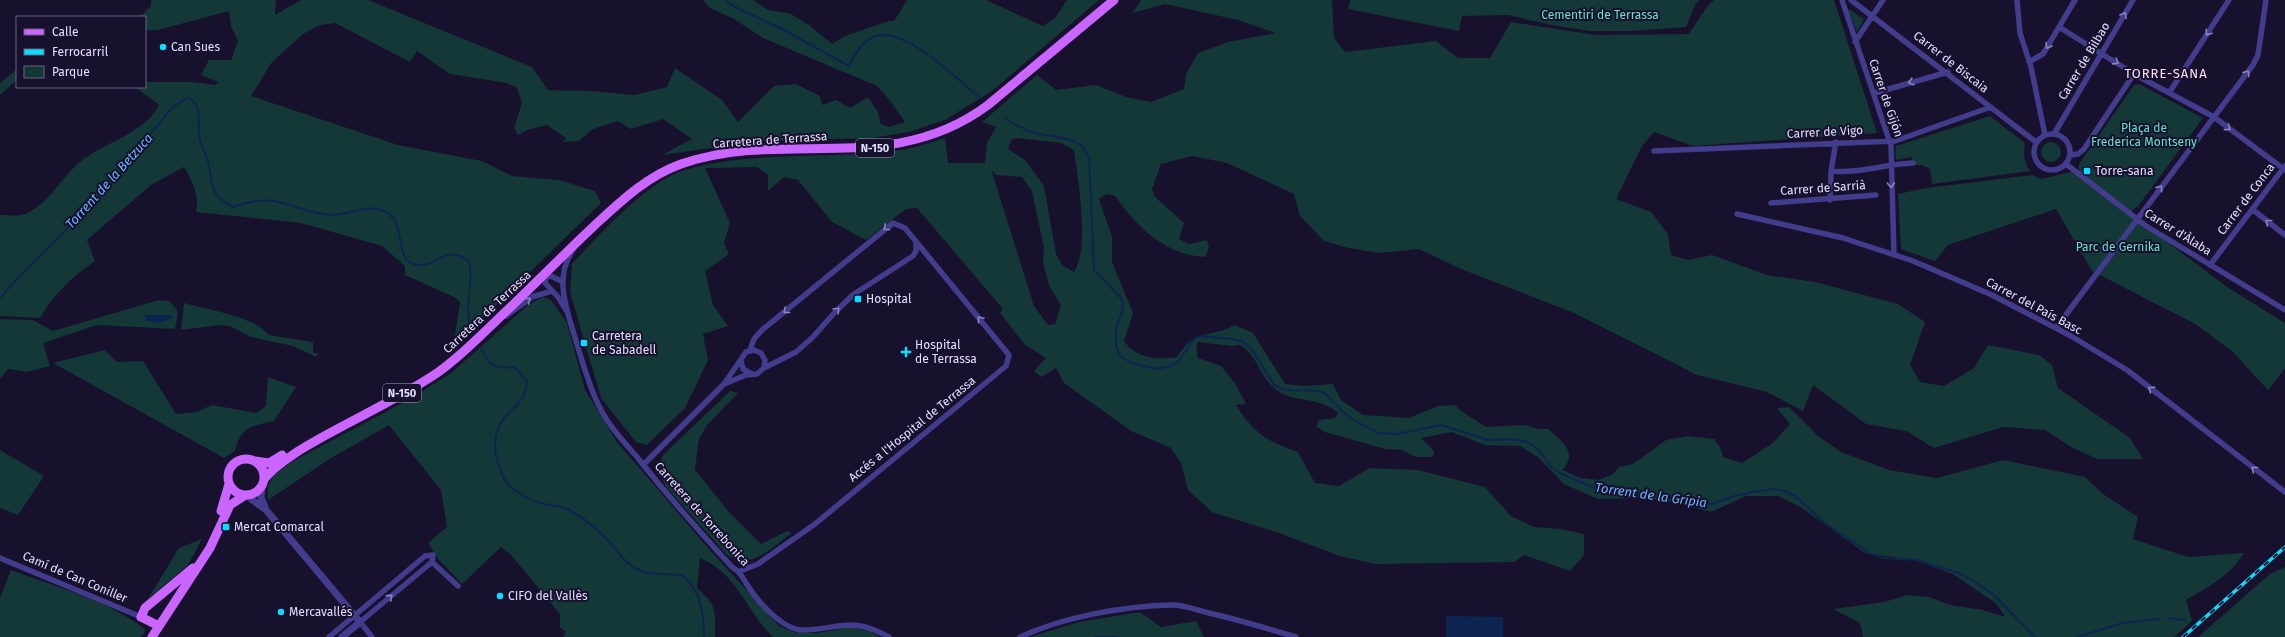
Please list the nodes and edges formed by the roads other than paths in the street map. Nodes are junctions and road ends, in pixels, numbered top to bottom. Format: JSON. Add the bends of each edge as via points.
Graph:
{"nodes":[{"id":1,"x":1114,"y":0,"type":"edge"},
{"id":2,"x":1842,"y":0,"type":"edge"},
{"id":3,"x":1851,"y":0,"type":"edge"},
{"id":4,"x":1883,"y":0,"type":"edge"},
{"id":5,"x":2017,"y":0,"type":"edge"},
{"id":6,"x":2075,"y":0,"type":"edge"},
{"id":7,"x":2133,"y":0,"type":"edge"},
{"id":8,"x":2229,"y":0,"type":"edge"},
{"id":9,"x":2266,"y":0,"type":"edge"},
{"id":10,"x":1873,"y":15,"type":"junction"},
{"id":11,"x":2059,"y":27,"type":"junction"},
{"id":12,"x":1855,"y":42,"type":"junction"},
{"id":13,"x":2101,"y":53,"type":"junction"},
{"id":14,"x":2030,"y":62,"type":"junction"},
{"id":15,"x":1948,"y":72,"type":"junction"},
{"id":16,"x":2134,"y":74,"type":"junction"},
{"id":17,"x":1875,"y":93,"type":"junction"},
{"id":18,"x":2170,"y":93,"type":"junction"},
{"id":19,"x":1991,"y":107,"type":"junction"},
{"id":20,"x":2214,"y":117,"type":"junction"},
{"id":21,"x":2054,"y":134,"type":"junction"},
{"id":22,"x":2045,"y":135,"type":"junction"},
{"id":23,"x":1890,"y":141,"type":"junction"},
{"id":24,"x":1836,"y":142,"type":"junction"},
{"id":25,"x":2036,"y":142,"type":"junction"},
{"id":26,"x":1654,"y":151,"type":"dead end"},
{"id":27,"x":2070,"y":155,"type":"junction"},
{"id":28,"x":1913,"y":163,"type":"dead end"},
{"id":29,"x":1890,"y":164,"type":"junction"},
{"id":30,"x":2066,"y":164,"type":"junction"},
{"id":31,"x":2284,"y":168,"type":"edge"},
{"id":32,"x":1831,"y":171,"type":"junction"},
{"id":33,"x":1876,"y":195,"type":"dead end"},
{"id":34,"x":1830,"y":200,"type":"junction"},
{"id":35,"x":1771,"y":203,"type":"dead end"},
{"id":36,"x":2252,"y":209,"type":"junction"},
{"id":37,"x":1737,"y":214,"type":"dead end"},
{"id":38,"x":2136,"y":219,"type":"junction"},
{"id":39,"x":2285,"y":235,"type":"edge"},
{"id":40,"x":581,"y":239,"type":"junction"},
{"id":41,"x":916,"y":241,"type":"junction"},
{"id":42,"x":1894,"y":254,"type":"junction"},
{"id":43,"x":2210,"y":265,"type":"junction"},
{"id":44,"x":544,"y":276,"type":"junction"},
{"id":45,"x":561,"y":281,"type":"junction"},
{"id":46,"x":552,"y":291,"type":"junction"},
{"id":47,"x":2285,"y":310,"type":"edge"},
{"id":48,"x":568,"y":314,"type":"junction"},
{"id":49,"x":2056,"y":328,"type":"junction"},
{"id":50,"x":485,"y":332,"type":"junction"},
{"id":51,"x":748,"y":351,"type":"junction"},
{"id":52,"x":741,"y":361,"type":"junction"},
{"id":53,"x":764,"y":368,"type":"junction"},
{"id":54,"x":754,"y":374,"type":"junction"},
{"id":55,"x":724,"y":384,"type":"junction"},
{"id":56,"x":310,"y":442,"type":"junction"},
{"id":57,"x":255,"y":461,"type":"junction"},
{"id":58,"x":642,"y":465,"type":"junction"},
{"id":59,"x":263,"y":483,"type":"junction"},
{"id":60,"x":229,"y":484,"type":"junction"},
{"id":61,"x":2285,"y":492,"type":"edge"},
{"id":62,"x":245,"y":496,"type":"junction"},
{"id":63,"x":266,"y":510,"type":"junction"},
{"id":64,"x":0,"y":558,"type":"edge"},
{"id":65,"x":432,"y":562,"type":"junction"},
{"id":66,"x":193,"y":568,"type":"junction"},
{"id":67,"x":740,"y":572,"type":"junction"},
{"id":68,"x":188,"y":580,"type":"junction"},
{"id":69,"x":458,"y":586,"type":"dead end"},
{"id":70,"x":353,"y":614,"type":"junction"},
{"id":71,"x":141,"y":617,"type":"junction"},
{"id":72,"x":360,"y":622,"type":"junction"},
{"id":73,"x":159,"y":626,"type":"junction"},
{"id":74,"x":152,"y":637,"type":"edge"},
{"id":75,"x":329,"y":637,"type":"edge"},
{"id":76,"x":342,"y":637,"type":"edge"},
{"id":77,"x":372,"y":637,"type":"edge"},
{"id":78,"x":889,"y":637,"type":"edge"},
{"id":79,"x":1020,"y":637,"type":"edge"},
{"id":80,"x":1296,"y":637,"type":"edge"}],
"edges":[{"from":1,"to":40,"type":"main road","name":"Carretera de Terrassa","number":"N-150","via":[[988,105],[946,130],[904,143],[875,148],[745,152],[710,156],[685,163],[642,185],[614,207]]},
{"from":2,"to":12,"type":"street","name":"Carrer de Gijón"},
{"from":3,"to":10,"type":"street","name":"Carrer de Biscaia"},
{"from":4,"to":10,"type":"street"},
{"from":5,"to":14,"type":"street","via":[[2020,33]]},
{"from":6,"to":11,"type":"street"},
{"from":13,"to":7,"type":"street","name":"Carrer de Bilbao","one_way":true},
{"from":8,"to":18,"type":"street","one_way":true},
{"from":20,"to":9,"type":"street","one_way":true,"via":[[2258,55]]},
{"from":10,"to":12,"type":"street"},
{"from":10,"to":15,"type":"street","name":"Carrer de Biscaia"},
{"from":11,"to":13,"type":"street"},
{"from":11,"to":14,"type":"street","one_way":true,"via":[[2043,54]]},
{"from":12,"to":17,"type":"street","name":"Carrer de Gijón"},
{"from":13,"to":16,"type":"street","one_way":true},
{"from":13,"to":21,"type":"street","name":"Carrer de Bilbao"},
{"from":14,"to":22,"type":"street"},
{"from":15,"to":17,"type":"street","one_way":true},
{"from":15,"to":19,"type":"street","name":"Carrer de Biscaia"},
{"from":16,"to":18,"type":"street"},
{"from":16,"to":27,"type":"street","via":[[2084,148],[2078,154]]},
{"from":17,"to":23,"type":"street","name":"Carrer de Gijón"},
{"from":18,"to":20,"type":"street"},
{"from":19,"to":23,"type":"street","name":"Carrer de Vigo","via":[[1905,139]]},
{"from":19,"to":25,"type":"street","name":"Carrer de Biscaia"},
{"from":20,"to":31,"type":"street","one_way":true},
{"from":38,"to":20,"type":"street","one_way":true},
{"from":21,"to":22,"type":"street"},
{"from":21,"to":27,"type":"street","via":[[2067,141]]},
{"from":22,"to":25,"type":"street"},
{"from":23,"to":24,"type":"street","name":"Carrer de Vigo"},
{"from":23,"to":29,"type":"street","name":"Carrer de Gijón"},
{"from":24,"to":26,"type":"street","name":"Carrer de Vigo"},
{"from":24,"to":32,"type":"street"},
{"from":25,"to":30,"type":"street","via":[[2034,156],[2043,167],[2053,170]]},
{"from":27,"to":30,"type":"street"},
{"from":28,"to":29,"type":"street"},
{"from":29,"to":32,"type":"street","via":[[1865,170]]},
{"from":29,"to":42,"type":"street","name":"Carrer de Gijón","one_way":true},
{"from":30,"to":38,"type":"street","name":"Carrer d'Àlaba"},
{"from":31,"to":36,"type":"street","name":"Carrer de Conca"},
{"from":32,"to":34,"type":"street"},
{"from":33,"to":34,"type":"street","name":"Carrer de Sarrià"},
{"from":34,"to":35,"type":"street","name":"Carrer de Sarrià"},
{"from":39,"to":36,"type":"street","one_way":true},
{"from":36,"to":43,"type":"street","name":"Carrer de Conca"},
{"from":37,"to":42,"type":"street","name":"Carrer del País Basc","via":[[1843,238]]},
{"from":38,"to":43,"type":"street","name":"Carrer d'Àlaba"},
{"from":38,"to":49,"type":"street"},
{"from":40,"to":44,"type":"main road","name":"Carretera de Terrassa","number":"N-150"},
{"from":40,"to":45,"type":"street","name":"Carretera de Torrebonica","via":[[566,261]]},
{"from":41,"to":51,"type":"street","name":"Accés a l'Hospital de Terrassa","one_way":true,"via":[[905,228],[893,223],[762,330]]},
{"from":53,"to":41,"type":"street","one_way":true,"via":[[796,352],[858,290],[913,256]]},
{"from":67,"to":41,"type":"street","name":"Accés a l'Hospital de Terrassa","one_way":true,"via":[[758,564],[815,524],[1006,366],[1009,355],[1005,348]]},
{"from":42,"to":49,"type":"street","name":"Carrer del País Basc","via":[[1992,295]]},
{"from":43,"to":47,"type":"street","name":"Carrer d'Àlaba"},
{"from":44,"to":45,"type":"street"},
{"from":44,"to":46,"type":"street","name":"Carretera de Torrebonica","via":[[545,283]]},
{"from":44,"to":50,"type":"main road","name":"Carretera de Terrassa","number":"N-150"},
{"from":45,"to":48,"type":"street","name":"Carretera de Torrebonica"},
{"from":46,"to":48,"type":"street","name":"Carretera de Torrebonica"},
{"from":50,"to":46,"type":"street","one_way":true,"via":[[532,297]]},
{"from":48,"to":58,"type":"street","name":"Carretera de Torrebonica","via":[[587,379],[599,406],[610,425]]},
{"from":61,"to":49,"type":"street","name":"Carrer del País Basc","one_way":true,"via":[[2127,370]]},
{"from":50,"to":56,"type":"main road","name":"Carretera de Terrassa","number":"N-150","via":[[438,373]]},
{"from":51,"to":52,"type":"street"},
{"from":51,"to":53,"type":"street","via":[[758,351],[764,356]]},
{"from":52,"to":54,"type":"street","via":[[746,372]]},
{"from":52,"to":55,"type":"street"},
{"from":53,"to":54,"type":"street"},
{"from":54,"to":55,"type":"street"},
{"from":55,"to":58,"type":"street"},
{"from":56,"to":57,"type":"main road","name":"Carretera de Terrassa","number":"N-150","via":[[300,444],[269,463]]},
{"from":56,"to":59,"type":"main road","name":"Carretera de Terrassa","number":"N-150","via":[[278,465]]},
{"from":57,"to":59,"type":"main road","via":[[262,468]]},
{"from":57,"to":60,"type":"main road","number":"N-150","via":[[245,459],[235,462],[228,472]]},
{"from":58,"to":67,"type":"street","name":"Carretera de Torrebonica","via":[[732,567]]},
{"from":59,"to":62,"type":"main road","number":"N-150","via":[[257,492]]},
{"from":59,"to":63,"type":"street","via":[[262,496]]},
{"from":60,"to":62,"type":"main road","via":[[234,491]]},
{"from":60,"to":66,"type":"main road","number":"N-150","via":[[220,513]]},
{"from":62,"to":63,"type":"street"},
{"from":62,"to":68,"type":"main road","number":"N-150","via":[[230,505],[210,548]]},
{"from":63,"to":70,"type":"street"},
{"from":64,"to":71,"type":"street","name":"Camí de Can Coniller"},
{"from":65,"to":69,"type":"street"},
{"from":65,"to":70,"type":"street","via":[[433,555],[425,556]]},
{"from":72,"to":65,"type":"street","one_way":true},
{"from":66,"to":68,"type":"main road","number":"N-150"},
{"from":66,"to":71,"type":"main road","via":[[148,605]]},
{"from":67,"to":78,"type":"street","name":"Carretera de Torrebonica","via":[[746,584],[773,616],[791,628],[808,630],[853,624],[872,628]]},
{"from":68,"to":73,"type":"main road","number":"N-150"},
{"from":70,"to":72,"type":"street"},
{"from":70,"to":75,"type":"street"},
{"from":71,"to":73,"type":"main road"},
{"from":72,"to":76,"type":"street"},
{"from":72,"to":77,"type":"street"},
{"from":73,"to":74,"type":"main road","number":"N-150"},
{"from":79,"to":80,"type":"street","via":[[1090,616],[1130,608],[1172,605],[1237,619]]}]}
